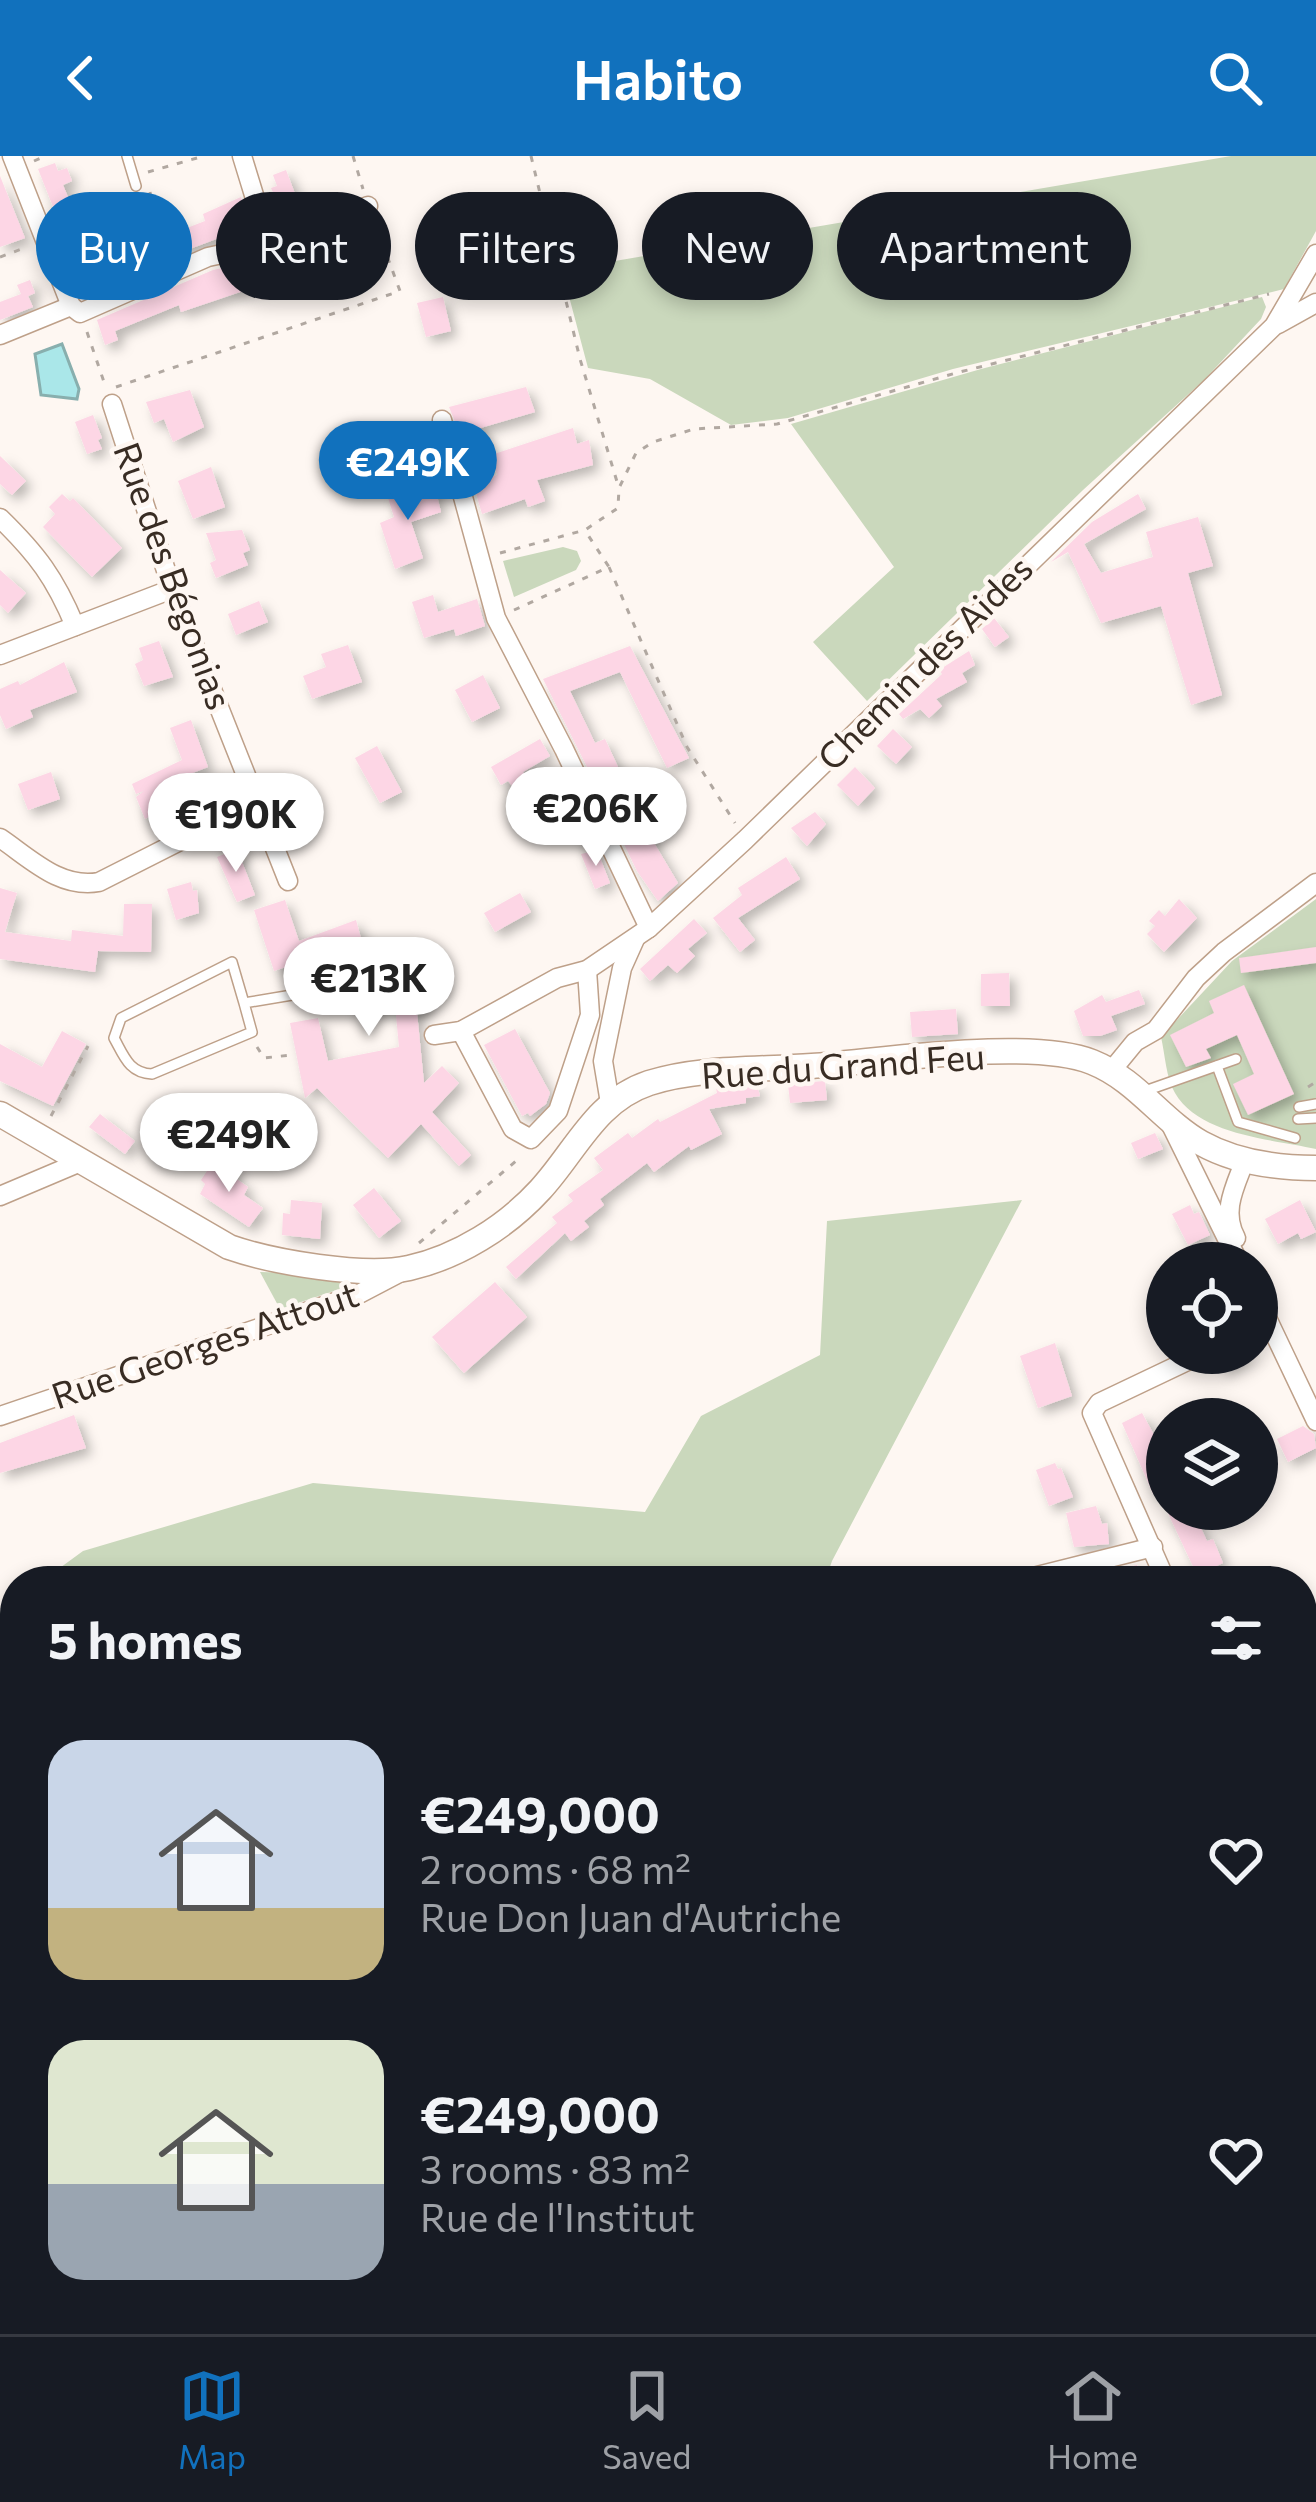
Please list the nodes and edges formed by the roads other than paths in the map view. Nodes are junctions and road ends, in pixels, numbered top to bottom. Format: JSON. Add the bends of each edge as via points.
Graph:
{"nodes":[{"id":1,"x":12,"y":156,"type":"edge"},
{"id":2,"x":127,"y":156,"type":"edge"},
{"id":3,"x":242,"y":156,"type":"edge"},
{"id":4,"x":136,"y":186,"type":"dead end"},
{"id":5,"x":253,"y":192,"type":"edge"},
{"id":6,"x":1316,"y":254,"type":"edge"},
{"id":7,"x":216,"y":255,"type":"edge"},
{"id":8,"x":1316,"y":303,"type":"edge"},
{"id":9,"x":76,"y":310,"type":"junction"},
{"id":10,"x":1274,"y":326,"type":"junction"},
{"id":11,"x":0,"y":335,"type":"edge"},
{"id":12,"x":110,"y":397,"type":"road end"},
{"id":13,"x":442,"y":420,"type":"dead end"},
{"id":14,"x":0,"y":518,"type":"edge"},
{"id":15,"x":172,"y":589,"type":"junction"},
{"id":16,"x":75,"y":626,"type":"junction"},
{"id":17,"x":0,"y":655,"type":"edge"},
{"id":18,"x":256,"y":802,"type":"junction"},
{"id":19,"x":0,"y":838,"type":"edge"},
{"id":20,"x":288,"y":881,"type":"dead end"},
{"id":21,"x":1316,"y":883,"type":"edge"},
{"id":22,"x":642,"y":934,"type":"junction"},
{"id":23,"x":587,"y":970,"type":"junction"},
{"id":24,"x":310,"y":992,"type":"dead end"},
{"id":25,"x":244,"y":1004,"type":"junction"},
{"id":26,"x":461,"y":1030,"type":"junction"},
{"id":27,"x":434,"y":1034,"type":"dead end"},
{"id":28,"x":1236,"y":1059,"type":"dead end"},
{"id":29,"x":1217,"y":1066,"type":"junction"},
{"id":30,"x":1112,"y":1070,"type":"junction"},
{"id":31,"x":1143,"y":1092,"type":"junction"},
{"id":32,"x":610,"y":1103,"type":"junction"},
{"id":33,"x":1316,"y":1104,"type":"edge"},
{"id":34,"x":0,"y":1114,"type":"edge"},
{"id":35,"x":1167,"y":1116,"type":"junction"},
{"id":36,"x":1316,"y":1118,"type":"edge"},
{"id":37,"x":1295,"y":1138,"type":"dead end"},
{"id":38,"x":1245,"y":1160,"type":"junction"},
{"id":39,"x":78,"y":1163,"type":"junction"},
{"id":40,"x":1316,"y":1168,"type":"edge"},
{"id":41,"x":0,"y":1196,"type":"edge"},
{"id":42,"x":1229,"y":1242,"type":"edge"},
{"id":43,"x":1238,"y":1242,"type":"edge"},
{"id":44,"x":406,"y":1261,"type":"junction"},
{"id":45,"x":1278,"y":1352,"type":"edge"},
{"id":46,"x":1160,"y":1374,"type":"edge"},
{"id":47,"x":0,"y":1416,"type":"edge"},
{"id":48,"x":1316,"y":1421,"type":"edge"},
{"id":49,"x":1153,"y":1547,"type":"junction"},
{"id":50,"x":1077,"y":1566,"type":"edge"},
{"id":51,"x":1160,"y":1566,"type":"edge"}],
"edges":[{"from":1,"to":9,"type":"street"},
{"from":2,"to":4,"type":"lane"},
{"from":3,"to":5,"type":"street"},
{"from":6,"to":10,"type":"street","name":"Chemin des Aides"},
{"from":7,"to":9,"type":"street"},
{"from":8,"to":10,"type":"street"},
{"from":9,"to":11,"type":"street"},
{"from":10,"to":22,"type":"street","name":"Chemin des Aides"},
{"from":12,"to":15,"type":"street","name":"Rue des Bégonias"},
{"from":13,"to":22,"type":"street","via":[[496,619],[565,749]]},
{"from":14,"to":16,"type":"street","via":[[39,556]]},
{"from":15,"to":16,"type":"street"},
{"from":15,"to":18,"type":"street","name":"Rue des Bégonias"},
{"from":16,"to":17,"type":"street"},
{"from":18,"to":19,"type":"street","via":[[80,885]]},
{"from":18,"to":20,"type":"street","name":"Rue des Bégonias"},
{"from":21,"to":30,"type":"street","via":[[1224,952]]},
{"from":22,"to":23,"type":"street","name":"Chemin des Aides"},
{"from":22,"to":32,"type":"street","via":[[622,968],[603,1061]]},
{"from":23,"to":26,"type":"street","name":"Chemin des Aides","via":[[557,977]]},
{"from":23,"to":26,"type":"street","via":[[590,1015],[558,1111],[531,1139],[513,1129]]},
{"from":24,"to":25,"type":"lane"},
{"from":25,"to":25,"type":"lane","via":[[232,962],[121,1018],[113,1038],[128,1064],[152,1074],[252,1032]]},
{"from":26,"to":27,"type":"street"},
{"from":28,"to":29,"type":"lane"},
{"from":29,"to":31,"type":"lane"},
{"from":29,"to":37,"type":"lane","via":[[1238,1123]]},
{"from":30,"to":31,"type":"street","name":"Rue du Grand Feu"},
{"from":30,"to":32,"type":"street","name":"Rue du Grand Feu","via":[[1058,1053],[962,1054],[701,1074],[649,1084]]},
{"from":31,"to":35,"type":"street","name":"Rue du Grand Feu"},
{"from":32,"to":44,"type":"street","name":"Rue du Grand Feu","via":[[539,1191],[488,1234],[453,1253]]},
{"from":33,"to":36,"type":"lane","via":[[1299,1113]]},
{"from":34,"to":39,"type":"street"},
{"from":35,"to":38,"type":"street","name":"Rue du Grand Feu","via":[[1201,1143]]},
{"from":35,"to":42,"type":"street"},
{"from":38,"to":40,"type":"street","name":"Rue du Grand Feu"},
{"from":38,"to":43,"type":"street","via":[[1228,1206]]},
{"from":39,"to":41,"type":"street"},
{"from":39,"to":44,"type":"street","via":[[261,1258],[373,1269]]},
{"from":44,"to":47,"type":"street","name":"Rue Georges Attout","via":[[358,1294]]},
{"from":45,"to":48,"type":"street"},
{"from":46,"to":49,"type":"street","via":[[1092,1413]]},
{"from":49,"to":50,"type":"street"},
{"from":49,"to":51,"type":"street"}]}
